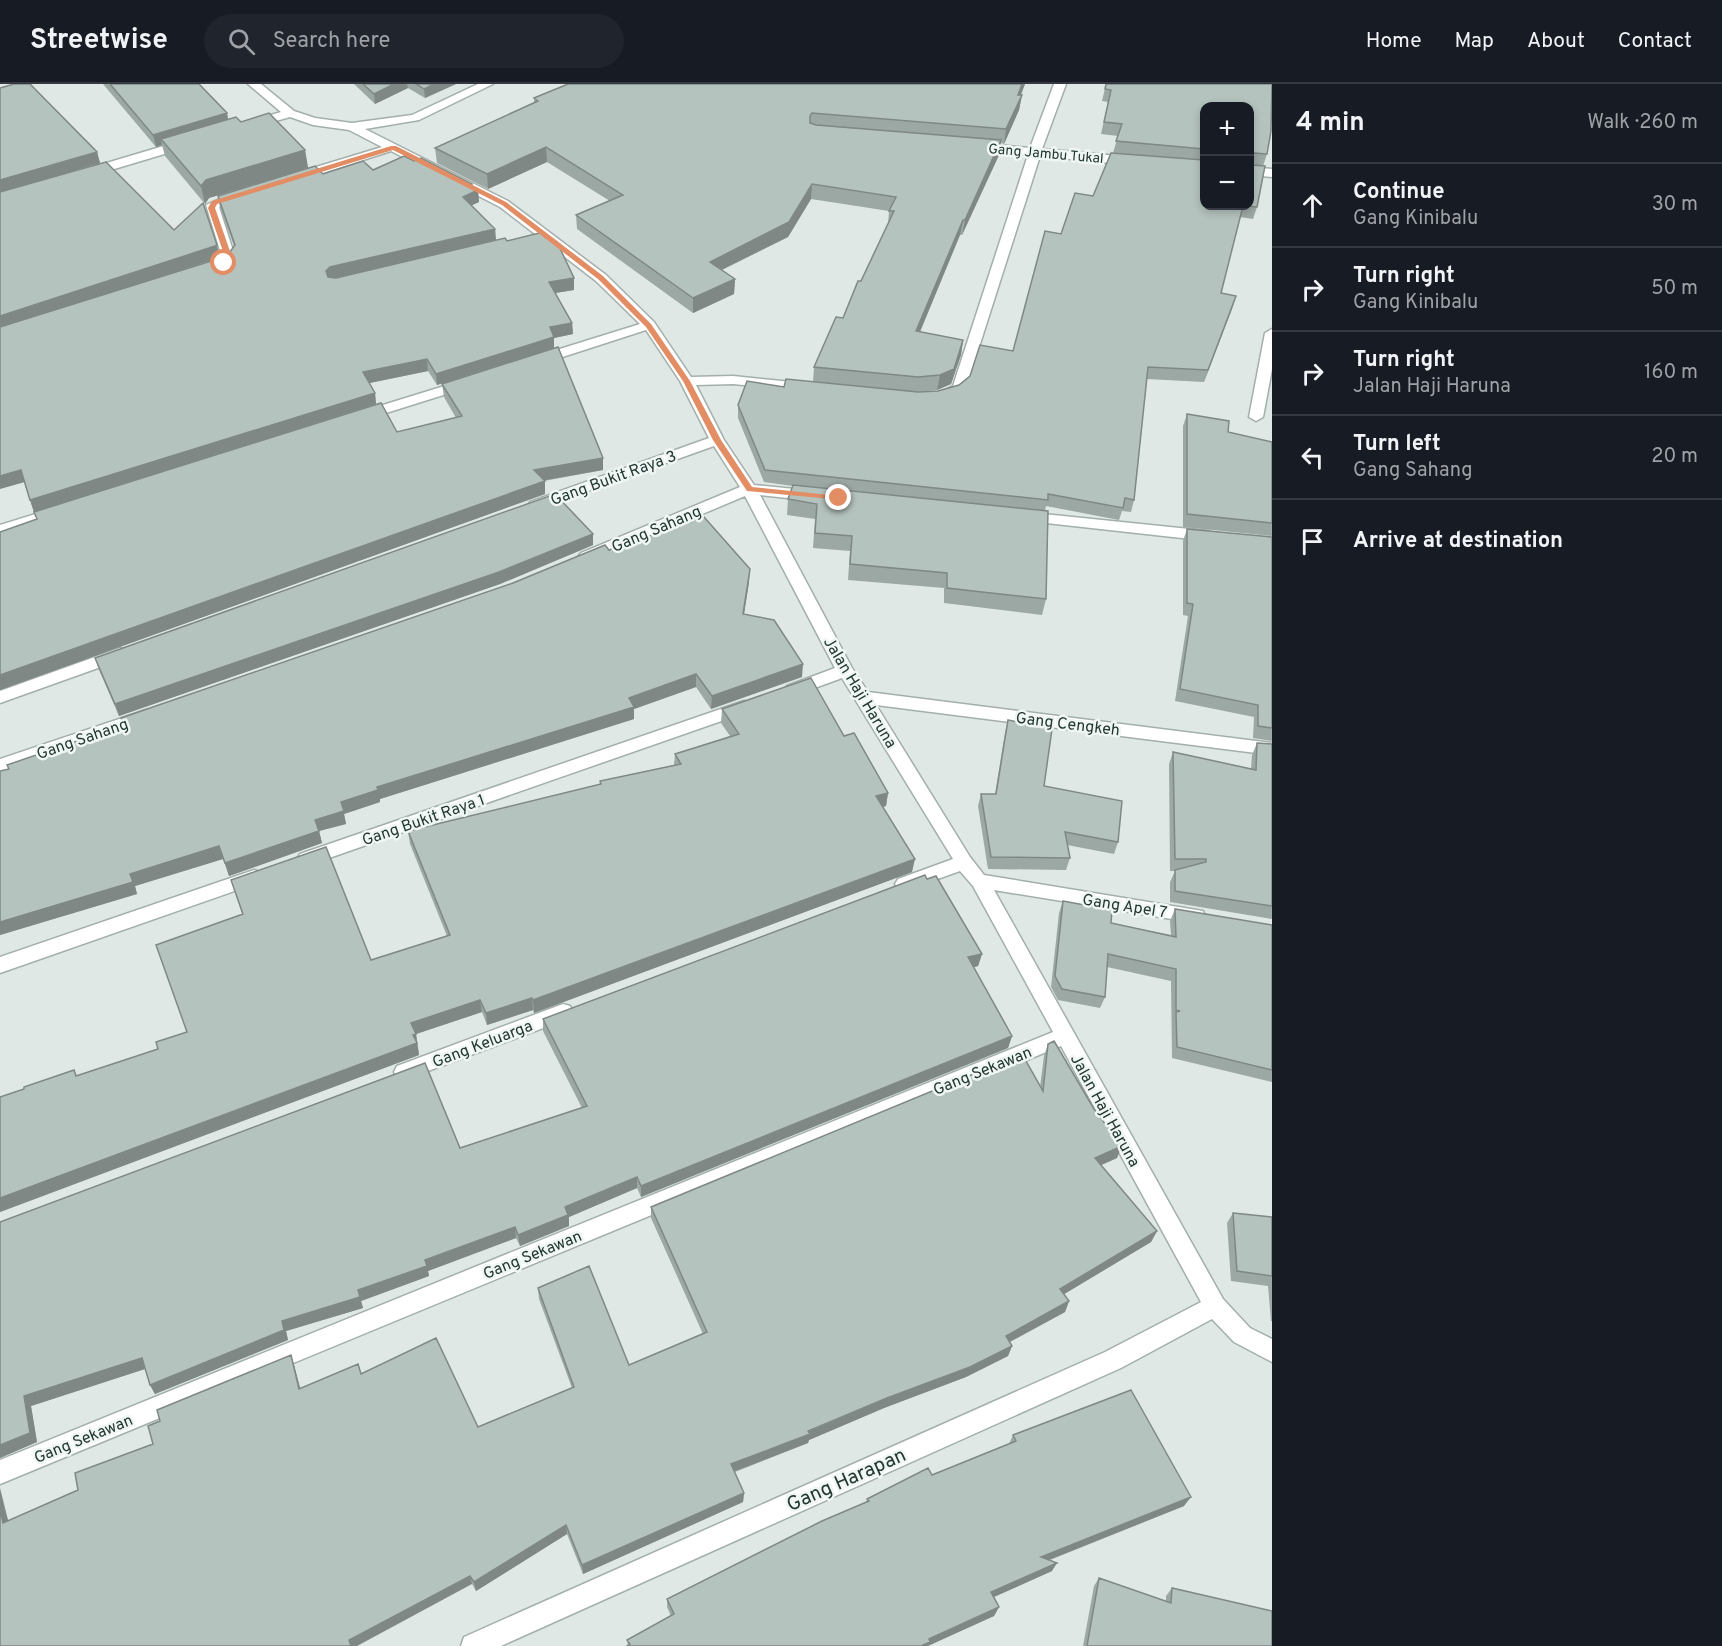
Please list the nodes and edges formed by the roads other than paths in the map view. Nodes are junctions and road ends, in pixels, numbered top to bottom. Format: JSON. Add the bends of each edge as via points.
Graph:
{"nodes":[{"id":1,"x":254,"y":84,"type":"edge"},
{"id":2,"x":487,"y":84,"type":"edge"},
{"id":3,"x":1060,"y":84,"type":"edge"},
{"id":4,"x":290,"y":113,"type":"junction"},
{"id":5,"x":352,"y":127,"type":"junction"},
{"id":6,"x":234,"y":129,"type":"edge"},
{"id":7,"x":200,"y":140,"type":"edge"},
{"id":8,"x":393,"y":147,"type":"junction"},
{"id":9,"x":965,"y":147,"type":"edge"},
{"id":10,"x":1035,"y":153,"type":"junction"},
{"id":11,"x":1148,"y":162,"type":"edge"},
{"id":12,"x":1254,"y":171,"type":"edge"},
{"id":13,"x":1272,"y":173,"type":"edge"},
{"id":14,"x":78,"y":176,"type":"edge"},
{"id":15,"x":284,"y":181,"type":"edge"},
{"id":16,"x":251,"y":191,"type":"edge"},
{"id":17,"x":201,"y":270,"type":"edge"},
{"id":18,"x":649,"y":325,"type":"junction"},
{"id":19,"x":1272,"y":333,"type":"edge"},
{"id":20,"x":524,"y":365,"type":"edge"},
{"id":21,"x":478,"y":379,"type":"edge"},
{"id":22,"x":687,"y":381,"type":"junction"},
{"id":23,"x":825,"y":389,"type":"edge"},
{"id":24,"x":925,"y":398,"type":"edge"},
{"id":25,"x":1256,"y":417,"type":"dead end"},
{"id":26,"x":353,"y":419,"type":"edge"},
{"id":27,"x":717,"y":440,"type":"junction"},
{"id":28,"x":749,"y":489,"type":"junction"},
{"id":29,"x":828,"y":497,"type":"edge"},
{"id":30,"x":68,"y":508,"type":"edge"},
{"id":31,"x":516,"y":512,"type":"edge"},
{"id":32,"x":1003,"y":515,"type":"edge"},
{"id":33,"x":0,"y":530,"type":"edge"},
{"id":34,"x":1225,"y":538,"type":"edge"},
{"id":35,"x":573,"y":563,"type":"edge"},
{"id":36,"x":135,"y":648,"type":"edge"},
{"id":37,"x":845,"y":671,"type":"junction"},
{"id":38,"x":780,"y":694,"type":"edge"},
{"id":39,"x":0,"y":697,"type":"edge"},
{"id":40,"x":863,"y":697,"type":"junction"},
{"id":41,"x":759,"y":702,"type":"edge"},
{"id":42,"x":156,"y":712,"type":"edge"},
{"id":43,"x":1272,"y":749,"type":"edge"},
{"id":44,"x":0,"y":766,"type":"edge"},
{"id":45,"x":964,"y":862,"type":"junction"},
{"id":46,"x":294,"y":863,"type":"edge"},
{"id":47,"x":272,"y":871,"type":"edge"},
{"id":48,"x":979,"y":881,"type":"junction"},
{"id":49,"x":885,"y":891,"type":"edge"},
{"id":50,"x":1215,"y":919,"type":"edge"},
{"id":51,"x":0,"y":965,"type":"edge"},
{"id":52,"x":583,"y":1005,"type":"edge"},
{"id":53,"x":1065,"y":1036,"type":"junction"},
{"id":54,"x":381,"y":1081,"type":"edge"},
{"id":55,"x":1215,"y":1306,"type":"junction"},
{"id":56,"x":1272,"y":1351,"type":"edge"},
{"id":57,"x":0,"y":1472,"type":"edge"},
{"id":58,"x":473,"y":1646,"type":"edge"}],
"edges":[{"from":1,"to":4,"type":"street"},
{"from":2,"to":5,"type":"street","via":[[415,118]]},
{"from":3,"to":10,"type":"street"},
{"from":4,"to":5,"type":"street"},
{"from":4,"to":6,"type":"street"},
{"from":5,"to":8,"type":"street","name":"Jalan Haji Haruna"},
{"from":7,"to":14,"type":"street"},
{"from":8,"to":15,"type":"street"},
{"from":8,"to":18,"type":"street","name":"Jalan Haji Haruna","via":[[504,204],[539,237],[601,278]]},
{"from":9,"to":10,"type":"street","name":"Gang Jambu Tukal"},
{"from":10,"to":11,"type":"street","name":"Gang Jambu Tukal"},
{"from":10,"to":24,"type":"street","via":[[959,388],[948,395]]},
{"from":12,"to":13,"type":"street"},
{"from":16,"to":17,"type":"street","via":[[212,205],[229,257],[224,263]]},
{"from":18,"to":20,"type":"street"},
{"from":18,"to":22,"type":"street","name":"Jalan Haji Haruna"},
{"from":19,"to":25,"type":"street"},
{"from":21,"to":26,"type":"street"},
{"from":22,"to":23,"type":"street","via":[[733,380]]},
{"from":22,"to":27,"type":"street","name":"Jalan Haji Haruna"},
{"from":27,"to":28,"type":"street","name":"Jalan Haji Haruna"},
{"from":27,"to":31,"type":"street","name":"Gang Bukit Raya 3"},
{"from":28,"to":29,"type":"street","name":"Gang Sahang"},
{"from":28,"to":35,"type":"street","name":"Gang Sahang"},
{"from":28,"to":37,"type":"street","name":"Jalan Haji Haruna"},
{"from":30,"to":33,"type":"street"},
{"from":32,"to":34,"type":"street"},
{"from":36,"to":39,"type":"street"},
{"from":37,"to":38,"type":"street"},
{"from":37,"to":40,"type":"street","name":"Jalan Haji Haruna"},
{"from":40,"to":43,"type":"street","name":"Gang Cengkeh"},
{"from":40,"to":45,"type":"street","name":"Jalan Haji Haruna"},
{"from":41,"to":46,"type":"street","name":"Gang Bukit Raya 1"},
{"from":42,"to":44,"type":"street","name":"Gang Sahang"},
{"from":45,"to":48,"type":"street","name":"Jalan Haji Haruna"},
{"from":45,"to":49,"type":"street"},
{"from":47,"to":51,"type":"street"},
{"from":48,"to":50,"type":"street","name":"Gang Apel 7"},
{"from":48,"to":53,"type":"street","name":"Jalan Haji Haruna"},
{"from":52,"to":54,"type":"street","name":"Gang Keluarga"},
{"from":53,"to":55,"type":"street","name":"Jalan Haji Haruna"},
{"from":53,"to":57,"type":"street","name":"Gang Sekawan"},
{"from":55,"to":56,"type":"street","name":"Jalan Haji Haruna","via":[[1242,1335]]},
{"from":55,"to":58,"type":"street","name":"Gang Harapan","via":[[1113,1360]]}]}
